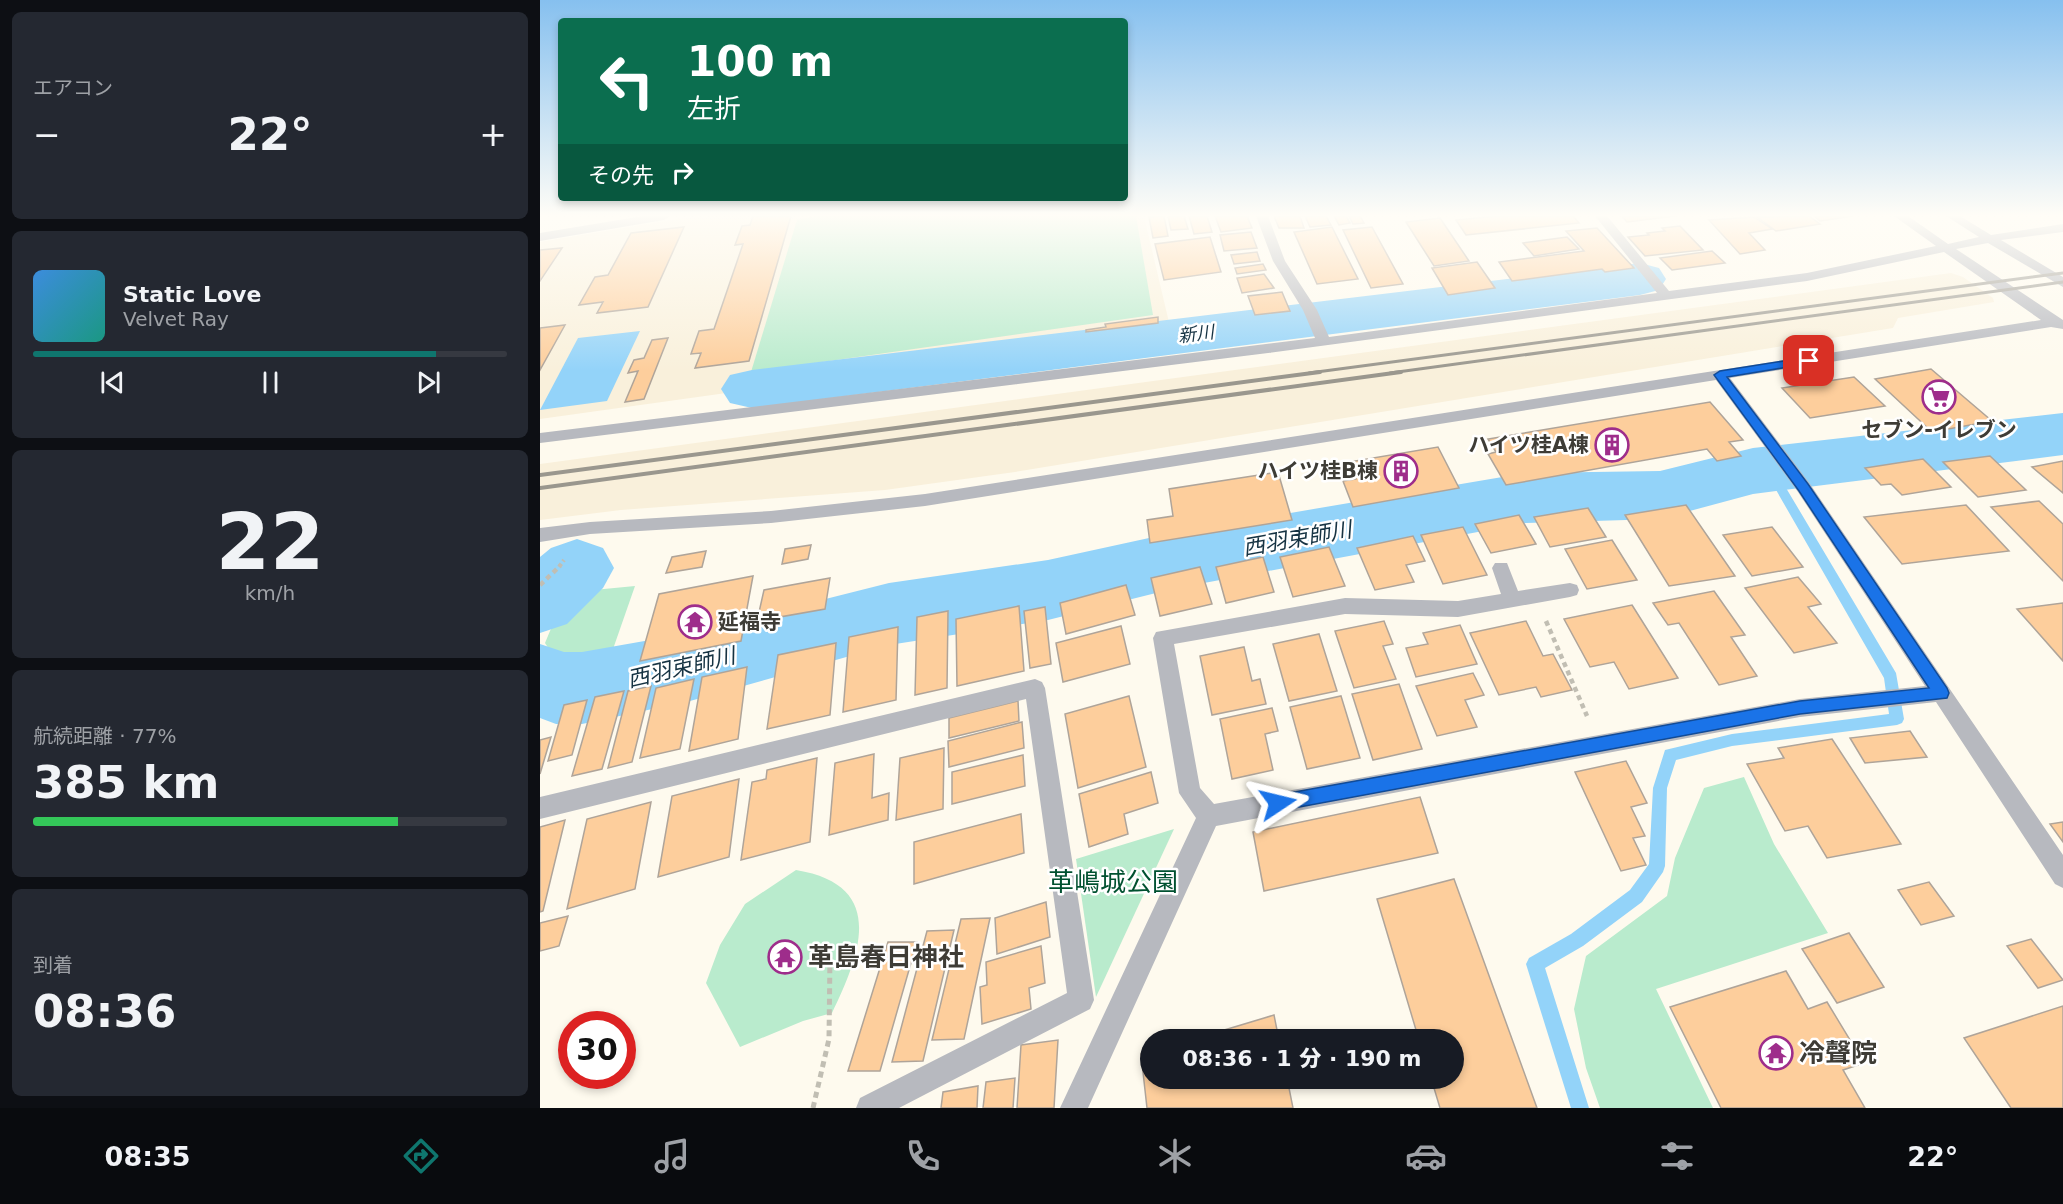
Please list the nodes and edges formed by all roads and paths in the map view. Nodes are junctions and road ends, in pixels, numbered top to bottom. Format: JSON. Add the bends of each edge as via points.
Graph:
{"nodes":[{"id":1,"x":1283,"y":268,"type":"edge"},
{"id":2,"x":1641,"y":268,"type":"edge"},
{"id":3,"x":1854,"y":268,"type":"edge"},
{"id":4,"x":1976,"y":268,"type":"edge"},
{"id":5,"x":2039,"y":268,"type":"edge"},
{"id":6,"x":2063,"y":283,"type":"edge"},
{"id":7,"x":1661,"y":291,"type":"junction"},
{"id":8,"x":2060,"y":325,"type":"edge"},
{"id":9,"x":1323,"y":340,"type":"junction"},
{"id":10,"x":1720,"y":375,"type":"junction"},
{"id":11,"x":540,"y":438,"type":"edge"},
{"id":12,"x":540,"y":535,"type":"edge"},
{"id":13,"x":1501,"y":568,"type":"dead end"},
{"id":14,"x":1570,"y":590,"type":"dead end"},
{"id":15,"x":1535,"y":597,"type":"junction"},
{"id":16,"x":1512,"y":600,"type":"junction"},
{"id":17,"x":1941,"y":693,"type":"junction"},
{"id":18,"x":1599,"y":744,"type":"junction"},
{"id":19,"x":540,"y":808,"type":"edge"},
{"id":20,"x":1209,"y":816,"type":"junction"},
{"id":21,"x":2063,"y":876,"type":"edge"},
{"id":22,"x":830,"y":955,"type":"dead end"},
{"id":23,"x":813,"y":1108,"type":"edge"},
{"id":24,"x":870,"y":1108,"type":"edge"},
{"id":25,"x":1074,"y":1108,"type":"edge"}],
"edges":[{"from":1,"to":9,"type":"street","via":[[1310,310]]},
{"from":2,"to":7,"type":"street"},
{"from":3,"to":7,"type":"street","via":[[1807,277]]},
{"from":4,"to":8,"type":"street"},
{"from":5,"to":6,"type":"street"},
{"from":7,"to":9,"type":"street"},
{"from":8,"to":10,"type":"street"},
{"from":9,"to":11,"type":"street"},
{"from":10,"to":12,"type":"street","via":[[925,500]]},
{"from":10,"to":17,"type":"street","via":[[1804,488]]},
{"from":13,"to":16,"type":"street"},
{"from":14,"to":15,"type":"street"},
{"from":15,"to":16,"type":"street"},
{"from":15,"to":18,"type":"path"},
{"from":16,"to":20,"type":"street","via":[[1458,609],[1345,606],[1163,638],[1190,793]]},
{"from":17,"to":18,"type":"street","via":[[1800,708]]},
{"from":17,"to":21,"type":"street"},
{"from":18,"to":20,"type":"street"},
{"from":19,"to":24,"type":"street","via":[[1035,688],[1081,1000]]},
{"from":20,"to":25,"type":"street"},
{"from":22,"to":23,"type":"path","via":[[829,1039]]}]}
